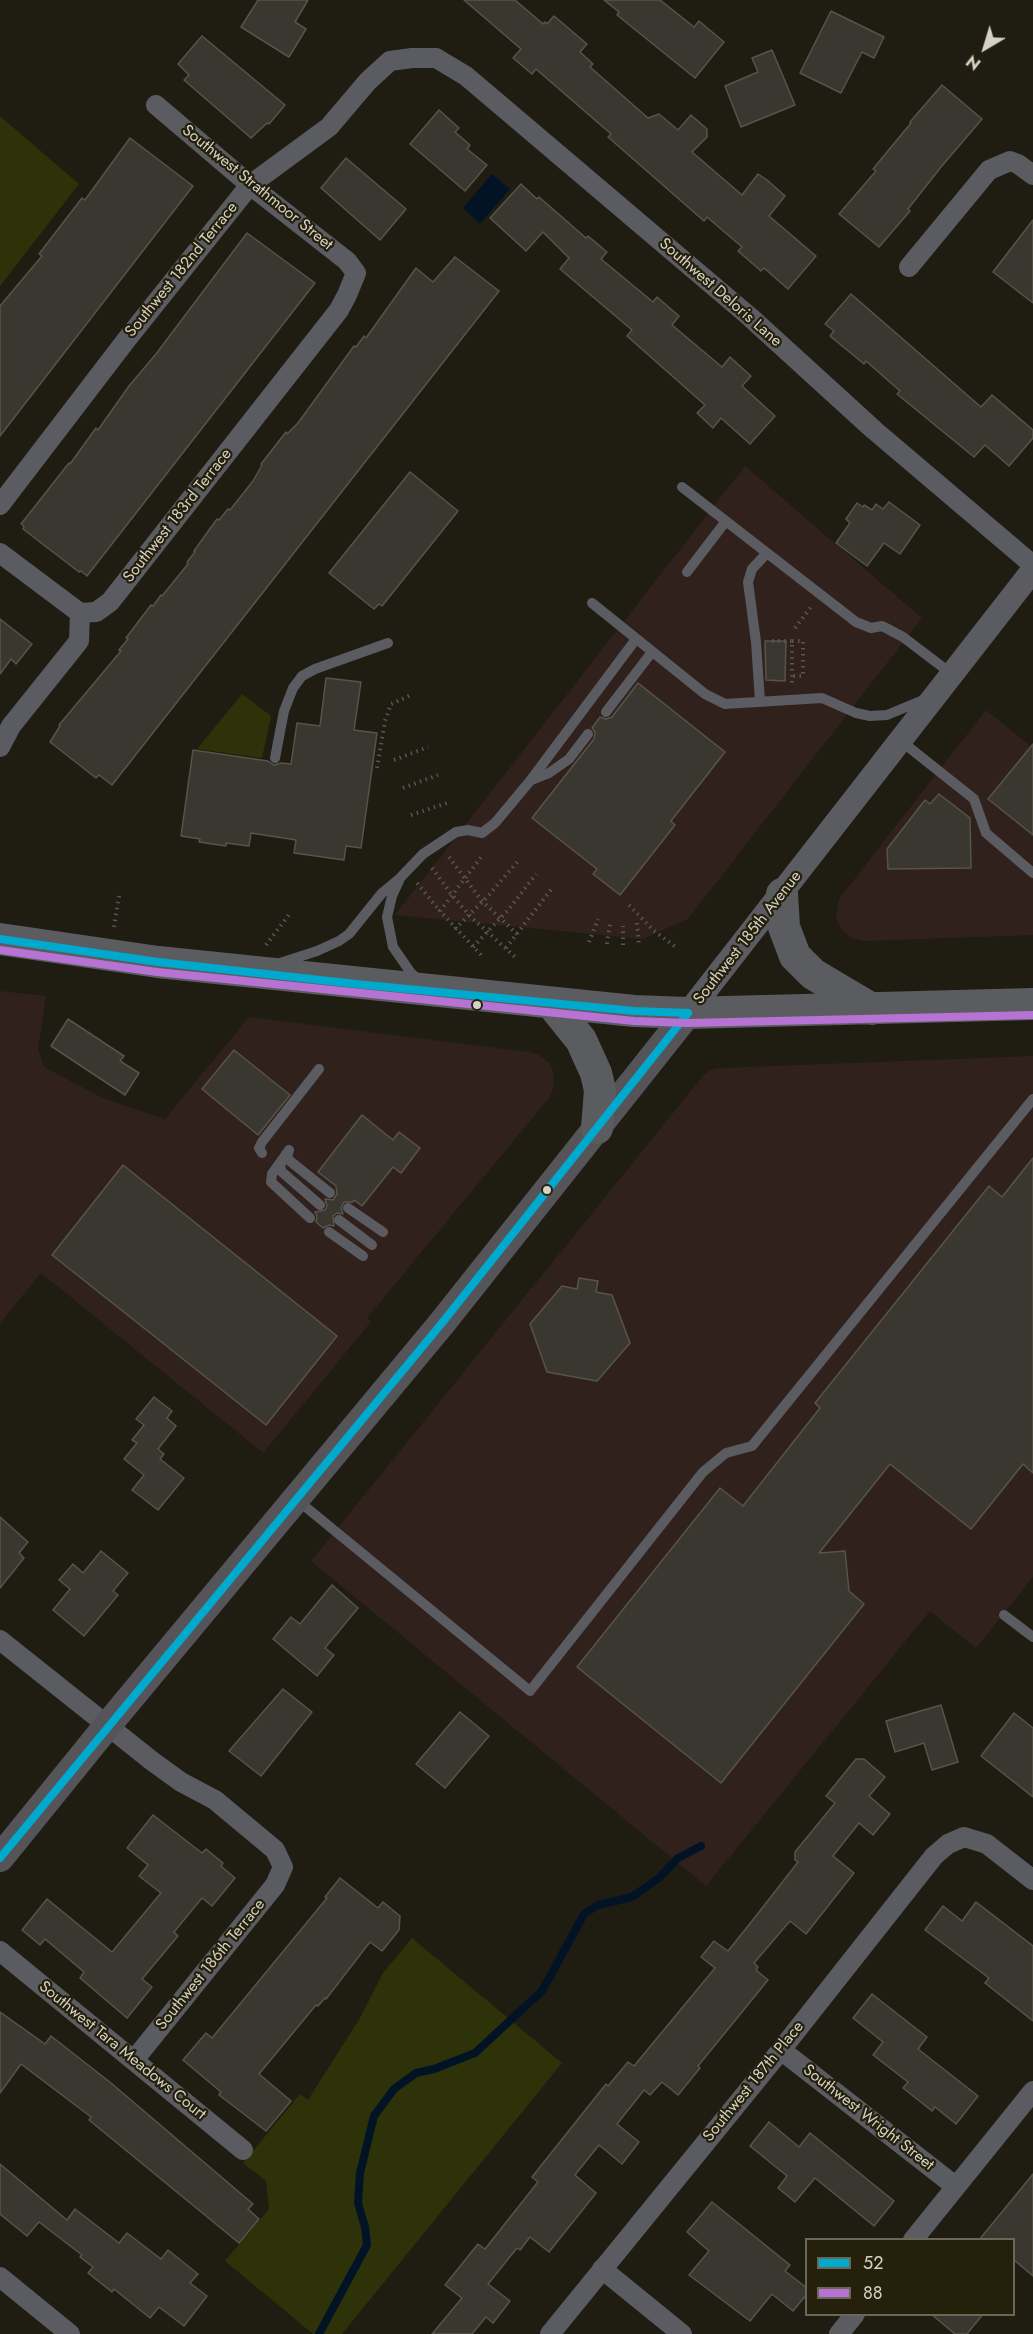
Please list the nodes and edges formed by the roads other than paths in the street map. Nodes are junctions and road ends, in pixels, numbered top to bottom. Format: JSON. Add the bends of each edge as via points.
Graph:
{"nodes":[{"id":1,"x":390,"y":61,"type":"joint"},
{"id":2,"x":156,"y":105,"type":"dead end"},
{"id":3,"x":1033,"y":175,"type":"edge"},
{"id":4,"x":250,"y":185,"type":"junction"},
{"id":5,"x":909,"y":267,"type":"dead end"},
{"id":6,"x":356,"y":273,"type":"joint"},
{"id":7,"x":682,"y":487,"type":"dead end"},
{"id":8,"x":0,"y":505,"type":"edge"},
{"id":9,"x":726,"y":521,"type":"junction"},
{"id":10,"x":0,"y":553,"type":"edge"},
{"id":11,"x":766,"y":554,"type":"junction"},
{"id":12,"x":687,"y":572,"type":"dead end"},
{"id":13,"x":1030,"y":578,"type":"edge"},
{"id":14,"x":592,"y":603,"type":"dead end"},
{"id":15,"x":80,"y":613,"type":"junction"},
{"id":16,"x":636,"y":639,"type":"junction"},
{"id":17,"x":388,"y":643,"type":"dead end"},
{"id":18,"x":652,"y":652,"type":"junction"},
{"id":19,"x":947,"y":682,"type":"junction"},
{"id":20,"x":760,"y":701,"type":"junction"},
{"id":21,"x":606,"y":712,"type":"dead end"},
{"id":22,"x":588,"y":734,"type":"dead end"},
{"id":23,"x":901,"y":741,"type":"junction"},
{"id":24,"x":0,"y":747,"type":"edge"},
{"id":25,"x":275,"y":758,"type":"dead end"},
{"id":26,"x":530,"y":781,"type":"junction"},
{"id":27,"x":1033,"y":873,"type":"edge"},
{"id":28,"x":400,"y":878,"type":"junction"},
{"id":29,"x":782,"y":894,"type":"junction"},
{"id":30,"x":0,"y":940,"type":"edge"},
{"id":31,"x":258,"y":959,"type":"junction"},
{"id":32,"x":430,"y":990,"type":"junction"},
{"id":33,"x":552,"y":1004,"type":"junction"},
{"id":34,"x":1033,"y":1004,"type":"edge"},
{"id":35,"x":872,"y":1009,"type":"junction"},
{"id":36,"x":688,"y":1013,"type":"junction"},
{"id":37,"x":319,"y":1069,"type":"dead end"},
{"id":38,"x":1033,"y":1099,"type":"edge"},
{"id":39,"x":597,"y":1128,"type":"junction"},
{"id":40,"x":262,"y":1153,"type":"dead end"},
{"id":41,"x":282,"y":1160,"type":"junction"},
{"id":42,"x":330,"y":1193,"type":"dead end"},
{"id":43,"x":320,"y":1205,"type":"dead end"},
{"id":44,"x":348,"y":1208,"type":"dead end"},
{"id":45,"x":310,"y":1218,"type":"dead end"},
{"id":46,"x":339,"y":1220,"type":"dead end"},
{"id":47,"x":329,"y":1232,"type":"dead end"},
{"id":48,"x":383,"y":1232,"type":"dead end"},
{"id":49,"x":372,"y":1245,"type":"dead end"},
{"id":50,"x":363,"y":1256,"type":"dead end"},
{"id":51,"x":296,"y":1499,"type":"junction"},
{"id":52,"x":1004,"y":1615,"type":"dead end"},
{"id":53,"x":1033,"y":1638,"type":"edge"},
{"id":54,"x":0,"y":1640,"type":"edge"},
{"id":55,"x":107,"y":1726,"type":"junction"},
{"id":56,"x":0,"y":1858,"type":"edge"},
{"id":57,"x":1033,"y":1880,"type":"edge"},
{"id":58,"x":0,"y":1952,"type":"edge"},
{"id":59,"x":781,"y":2050,"type":"junction"},
{"id":60,"x":134,"y":2060,"type":"junction"},
{"id":61,"x":1033,"y":2091,"type":"edge"},
{"id":62,"x":243,"y":2151,"type":"dead end"},
{"id":63,"x":955,"y":2186,"type":"junction"},
{"id":64,"x":915,"y":2238,"type":"edge"},
{"id":65,"x":602,"y":2269,"type":"junction"},
{"id":66,"x":0,"y":2277,"type":"edge"},
{"id":67,"x":853,"y":2316,"type":"edge"},
{"id":68,"x":70,"y":2334,"type":"edge"},
{"id":69,"x":550,"y":2334,"type":"edge"},
{"id":70,"x":682,"y":2334,"type":"edge"},
{"id":71,"x":839,"y":2334,"type":"edge"}],
"edges":[{"from":1,"to":4,"type":"street","name":"Southwest 182nd Terrace","via":[[329,128]]},
{"from":1,"to":13,"type":"street","name":"Southwest Deloris Lane","via":[[436,58],[466,76],[750,317]]},
{"from":2,"to":4,"type":"street","name":"Southwest Strathmoor Street"},
{"from":3,"to":5,"type":"street","via":[[1010,161],[989,170]]},
{"from":4,"to":6,"type":"street","name":"Southwest Strathmoor Street","via":[[348,261]]},
{"from":4,"to":8,"type":"street","name":"Southwest 182nd Terrace"},
{"from":6,"to":15,"type":"street","name":"Southwest 183rd Terrace","via":[[339,310],[110,602],[96,612]]},
{"from":7,"to":9,"type":"lane"},
{"from":9,"to":11,"type":"lane"},
{"from":9,"to":12,"type":"lane"},
{"from":10,"to":15,"type":"street"},
{"from":11,"to":19,"type":"lane","via":[[856,622],[871,628],[882,626],[903,637]]},
{"from":11,"to":20,"type":"lane","via":[[752,569],[748,582]]},
{"from":13,"to":19,"type":"street","name":"Southwest 185th Avenue"},
{"from":14,"to":16,"type":"lane"},
{"from":15,"to":24,"type":"street","via":[[79,640],[11,726]]},
{"from":16,"to":18,"type":"lane"},
{"from":16,"to":26,"type":"lane"},
{"from":17,"to":25,"type":"lane","via":[[302,676],[284,711]]},
{"from":18,"to":20,"type":"lane","via":[[715,700],[725,704]]},
{"from":18,"to":21,"type":"lane"},
{"from":19,"to":20,"type":"lane","via":[[911,706],[887,715],[870,716],[822,698]]},
{"from":19,"to":23,"type":"street","name":"Southwest 185th Avenue"},
{"from":22,"to":26,"type":"lane","via":[[569,759]]},
{"from":23,"to":27,"type":"lane","via":[[974,799],[986,832]]},
{"from":23,"to":29,"type":"street","name":"Southwest 185th Avenue"},
{"from":26,"to":28,"type":"lane","via":[[482,834],[456,832],[423,854]]},
{"from":28,"to":31,"type":"lane","via":[[339,941],[317,951]]},
{"from":28,"to":32,"type":"lane","via":[[387,917],[393,947],[411,973]]},
{"from":29,"to":35,"type":"main road","via":[[784,927],[795,956],[813,974]]},
{"from":29,"to":36,"type":"street","name":"Southwest 185th Avenue"},
{"from":30,"to":31,"type":"main road"},
{"from":31,"to":32,"type":"main road"},
{"from":32,"to":33,"type":"main road"},
{"from":33,"to":36,"type":"main road"},
{"from":33,"to":39,"type":"main road","via":[[581,1040],[596,1073],[600,1090]]},
{"from":34,"to":35,"type":"main road"},
{"from":35,"to":36,"type":"main road"},
{"from":36,"to":39,"type":"main road","name":"Southwest 185th Avenue"},
{"from":37,"to":40,"type":"lane","via":[[262,1142]]},
{"from":38,"to":51,"type":"lane","via":[[752,1446],[726,1453],[703,1472],[530,1690]]},
{"from":39,"to":51,"type":"main road","name":"Southwest 185th Avenue"},
{"from":41,"to":42,"type":"lane","via":[[289,1150],[290,1161]]},
{"from":41,"to":43,"type":"lane","via":[[282,1172]]},
{"from":41,"to":45,"type":"lane","via":[[272,1173],[271,1182]]},
{"from":44,"to":48,"type":"lane"},
{"from":46,"to":49,"type":"lane"},
{"from":47,"to":50,"type":"lane"},
{"from":51,"to":55,"type":"main road","name":"Southwest 185th Avenue"},
{"from":52,"to":53,"type":"lane"},
{"from":54,"to":55,"type":"street"},
{"from":55,"to":56,"type":"main road","name":"Southwest 185th Avenue"},
{"from":55,"to":60,"type":"street","name":"Southwest 186th Terrace","via":[[181,1782],[215,1800],[274,1850],[283,1867],[275,1885]]},
{"from":57,"to":59,"type":"street","name":"Southwest 187th Place","via":[[987,1844],[964,1837],[948,1844],[934,1856]]},
{"from":58,"to":60,"type":"street","name":"Southwest Tara Meadows Court"},
{"from":59,"to":63,"type":"street","name":"Southwest Wright Street"},
{"from":59,"to":65,"type":"street","name":"Southwest 187th Place"},
{"from":60,"to":62,"type":"street","name":"Southwest Tara Meadows Court"},
{"from":61,"to":63,"type":"street"},
{"from":63,"to":64,"type":"street"},
{"from":65,"to":69,"type":"street","name":"Southwest 187th Place"},
{"from":65,"to":70,"type":"street"},
{"from":66,"to":68,"type":"street"},
{"from":67,"to":71,"type":"street"}]}
